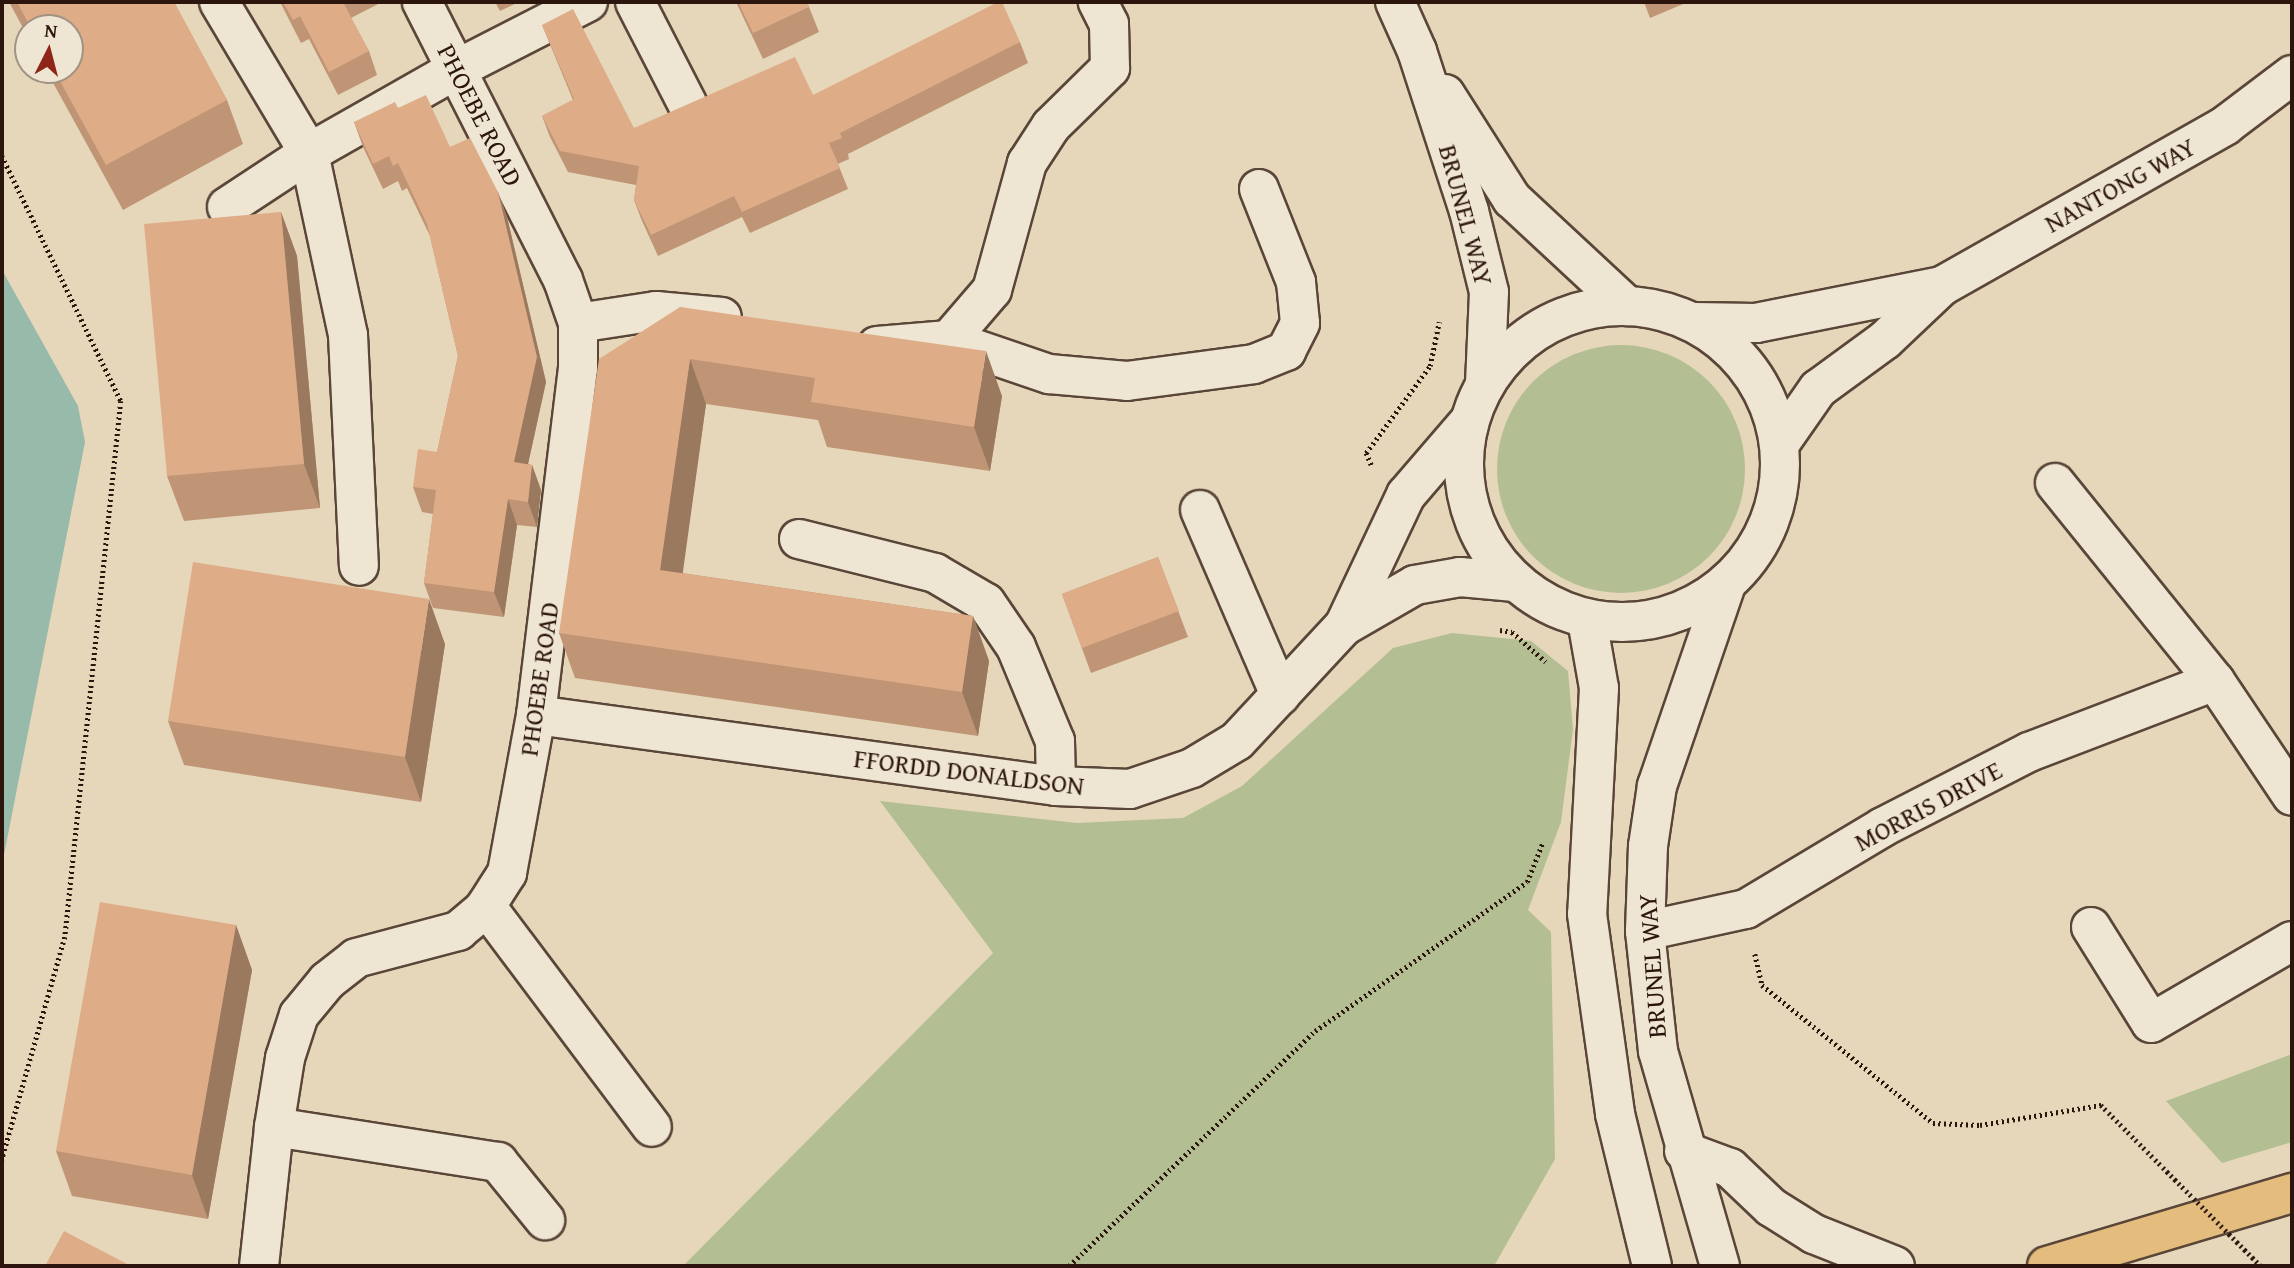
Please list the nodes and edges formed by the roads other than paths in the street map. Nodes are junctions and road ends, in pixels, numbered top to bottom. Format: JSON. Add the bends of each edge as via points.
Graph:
{"nodes":[{"id":1,"x":219,"y":2,"type":"edge"},
{"id":2,"x":422,"y":2,"type":"edge"},
{"id":3,"x":588,"y":2,"type":"edge"},
{"id":4,"x":635,"y":2,"type":"edge"},
{"id":5,"x":1098,"y":2,"type":"edge"},
{"id":6,"x":1395,"y":2,"type":"edge"},
{"id":7,"x":1417,"y":51,"type":"junction"},
{"id":8,"x":457,"y":69,"type":"junction"},
{"id":9,"x":2292,"y":75,"type":"edge"},
{"id":10,"x":687,"y":103,"type":"edge"},
{"id":11,"x":309,"y":153,"type":"junction"},
{"id":12,"x":1259,"y":189,"type":"dead end"},
{"id":13,"x":227,"y":207,"type":"dead end"},
{"id":14,"x":1942,"y":285,"type":"junction"},
{"id":15,"x":1627,"y":306,"type":"junction"},
{"id":16,"x":1694,"y":321,"type":"junction"},
{"id":17,"x":578,"y":323,"type":"junction"},
{"id":18,"x":756,"y":323,"type":"edge"},
{"id":19,"x":836,"y":338,"type":"edge"},
{"id":20,"x":949,"y":340,"type":"junction"},
{"id":21,"x":1485,"y":383,"type":"junction"},
{"id":22,"x":1468,"y":423,"type":"junction"},
{"id":23,"x":1781,"y":442,"type":"junction"},
{"id":24,"x":2055,"y":483,"type":"dead end"},
{"id":25,"x":1200,"y":510,"type":"dead end"},
{"id":26,"x":799,"y":539,"type":"dead end"},
{"id":27,"x":359,"y":566,"type":"dead end"},
{"id":28,"x":1515,"y":582,"type":"junction"},
{"id":29,"x":1726,"y":585,"type":"junction"},
{"id":30,"x":1587,"y":620,"type":"junction"},
{"id":31,"x":1344,"y":626,"type":"junction"},
{"id":32,"x":2215,"y":681,"type":"junction"},
{"id":33,"x":1280,"y":695,"type":"junction"},
{"id":34,"x":536,"y":715,"type":"junction"},
{"id":35,"x":1056,"y":786,"type":"junction"},
{"id":36,"x":2292,"y":796,"type":"edge"},
{"id":37,"x":486,"y":906,"type":"junction"},
{"id":38,"x":2091,"y":927,"type":"dead end"},
{"id":39,"x":1645,"y":931,"type":"junction"},
{"id":40,"x":2292,"y":941,"type":"edge"},
{"id":41,"x":652,"y":1126,"type":"dead end"},
{"id":42,"x":274,"y":1127,"type":"junction"},
{"id":43,"x":1684,"y":1151,"type":"junction"},
{"id":44,"x":2292,"y":1193,"type":"edge"},
{"id":45,"x":545,"y":1220,"type":"dead end"},
{"id":46,"x":259,"y":1266,"type":"edge"},
{"id":47,"x":1652,"y":1266,"type":"edge"},
{"id":48,"x":1720,"y":1266,"type":"edge"},
{"id":49,"x":1895,"y":1266,"type":"edge"},
{"id":50,"x":2047,"y":1266,"type":"edge"}],
"edges":[{"from":1,"to":11,"type":"street"},
{"from":2,"to":8,"type":"street","name":"PHOEBE ROAD"},
{"from":3,"to":8,"type":"street"},
{"from":4,"to":10,"type":"street"},
{"from":5,"to":20,"type":"street","via":[[1109,24],[1110,68],[1051,126],[1027,163],[992,290]]},
{"from":6,"to":7,"type":"street","name":"BRUNEL WAY"},
{"from":7,"to":15,"type":"street","name":"BRUNEL WAY","via":[[1512,199]]},
{"from":7,"to":21,"type":"street","name":"BRUNEL WAY","via":[[1469,211],[1489,292]]},
{"from":8,"to":11,"type":"street"},
{"from":8,"to":17,"type":"street","name":"PHOEBE ROAD","via":[[563,280]]},
{"from":9,"to":14,"type":"street","name":"NANTONG WAY","via":[[2226,125]]},
{"from":11,"to":13,"type":"street"},
{"from":11,"to":27,"type":"street","via":[[348,335]]},
{"from":12,"to":20,"type":"street","via":[[1296,282],[1300,323],[1286,351],[1254,364],[1127,381],[1049,374]]},
{"from":14,"to":16,"type":"street","name":"NANTONG WAY","via":[[1756,323]]},
{"from":14,"to":23,"type":"street","name":"NANTONG WAY","via":[[1885,340],[1818,389]]},
{"from":15,"to":16,"type":"street","via":[[1646,306]]},
{"from":15,"to":21,"type":"street","via":[[1595,307],[1547,323],[1512,348]]},
{"from":16,"to":23,"type":"street","via":[[1735,351],[1765,392]]},
{"from":17,"to":18,"type":"street","via":[[656,311]]},
{"from":17,"to":34,"type":"street","name":"PHOEBE ROAD","via":[[578,368]]},
{"from":19,"to":20,"type":"street","via":[[890,348]]},
{"from":21,"to":22,"type":"street"},
{"from":22,"to":28,"type":"street","via":[[1463,466],[1469,509],[1488,548]]},
{"from":22,"to":31,"type":"street","name":"FFORDD DONALDSON","via":[[1406,495]]},
{"from":23,"to":29,"type":"street","via":[[1779,496],[1760,545]]},
{"from":24,"to":32,"type":"street"},
{"from":25,"to":33,"type":"street"},
{"from":26,"to":35,"type":"street","via":[[934,573],[986,603],[1016,647],[1055,741]]},
{"from":28,"to":30,"type":"street","via":[[1551,606]]},
{"from":28,"to":31,"type":"street","name":"FFORDD DONALDSON","via":[[1460,577],[1415,585]]},
{"from":29,"to":30,"type":"street","via":[[1686,610],[1640,622]]},
{"from":29,"to":39,"type":"street","name":"BRUNEL WAY","via":[[1657,786],[1648,846]]},
{"from":30,"to":47,"type":"street","name":"BRUNEL WAY","via":[[1599,714],[1587,914],[1615,1114]]},
{"from":31,"to":33,"type":"street","name":"FFORDD DONALDSON"},
{"from":32,"to":36,"type":"street"},
{"from":32,"to":39,"type":"street","name":"MORRIS DRIVE","via":[[2029,752],[1883,827],[1746,909]]},
{"from":33,"to":35,"type":"street","name":"FFORDD DONALDSON","via":[[1237,741],[1169,778],[1130,789]]},
{"from":34,"to":35,"type":"street","name":"FFORDD DONALDSON"},
{"from":34,"to":37,"type":"street","name":"PHOEBE ROAD","via":[[506,873]]},
{"from":37,"to":41,"type":"street"},
{"from":37,"to":42,"type":"street","name":"PHOEBE ROAD","via":[[458,931],[356,958],[327,981],[299,1015],[285,1058]]},
{"from":38,"to":40,"type":"street","via":[[2151,1023]]},
{"from":39,"to":43,"type":"street","name":"BRUNEL WAY","via":[[1658,1051]]},
{"from":42,"to":45,"type":"street","via":[[498,1162]]},
{"from":42,"to":46,"type":"street","name":"PHOEBE ROAD"},
{"from":43,"to":48,"type":"street","name":"BRUNEL WAY"},
{"from":43,"to":49,"type":"street","via":[[1730,1168],[1771,1207],[1814,1234]]},
{"from":44,"to":50,"type":"main road"}]}
